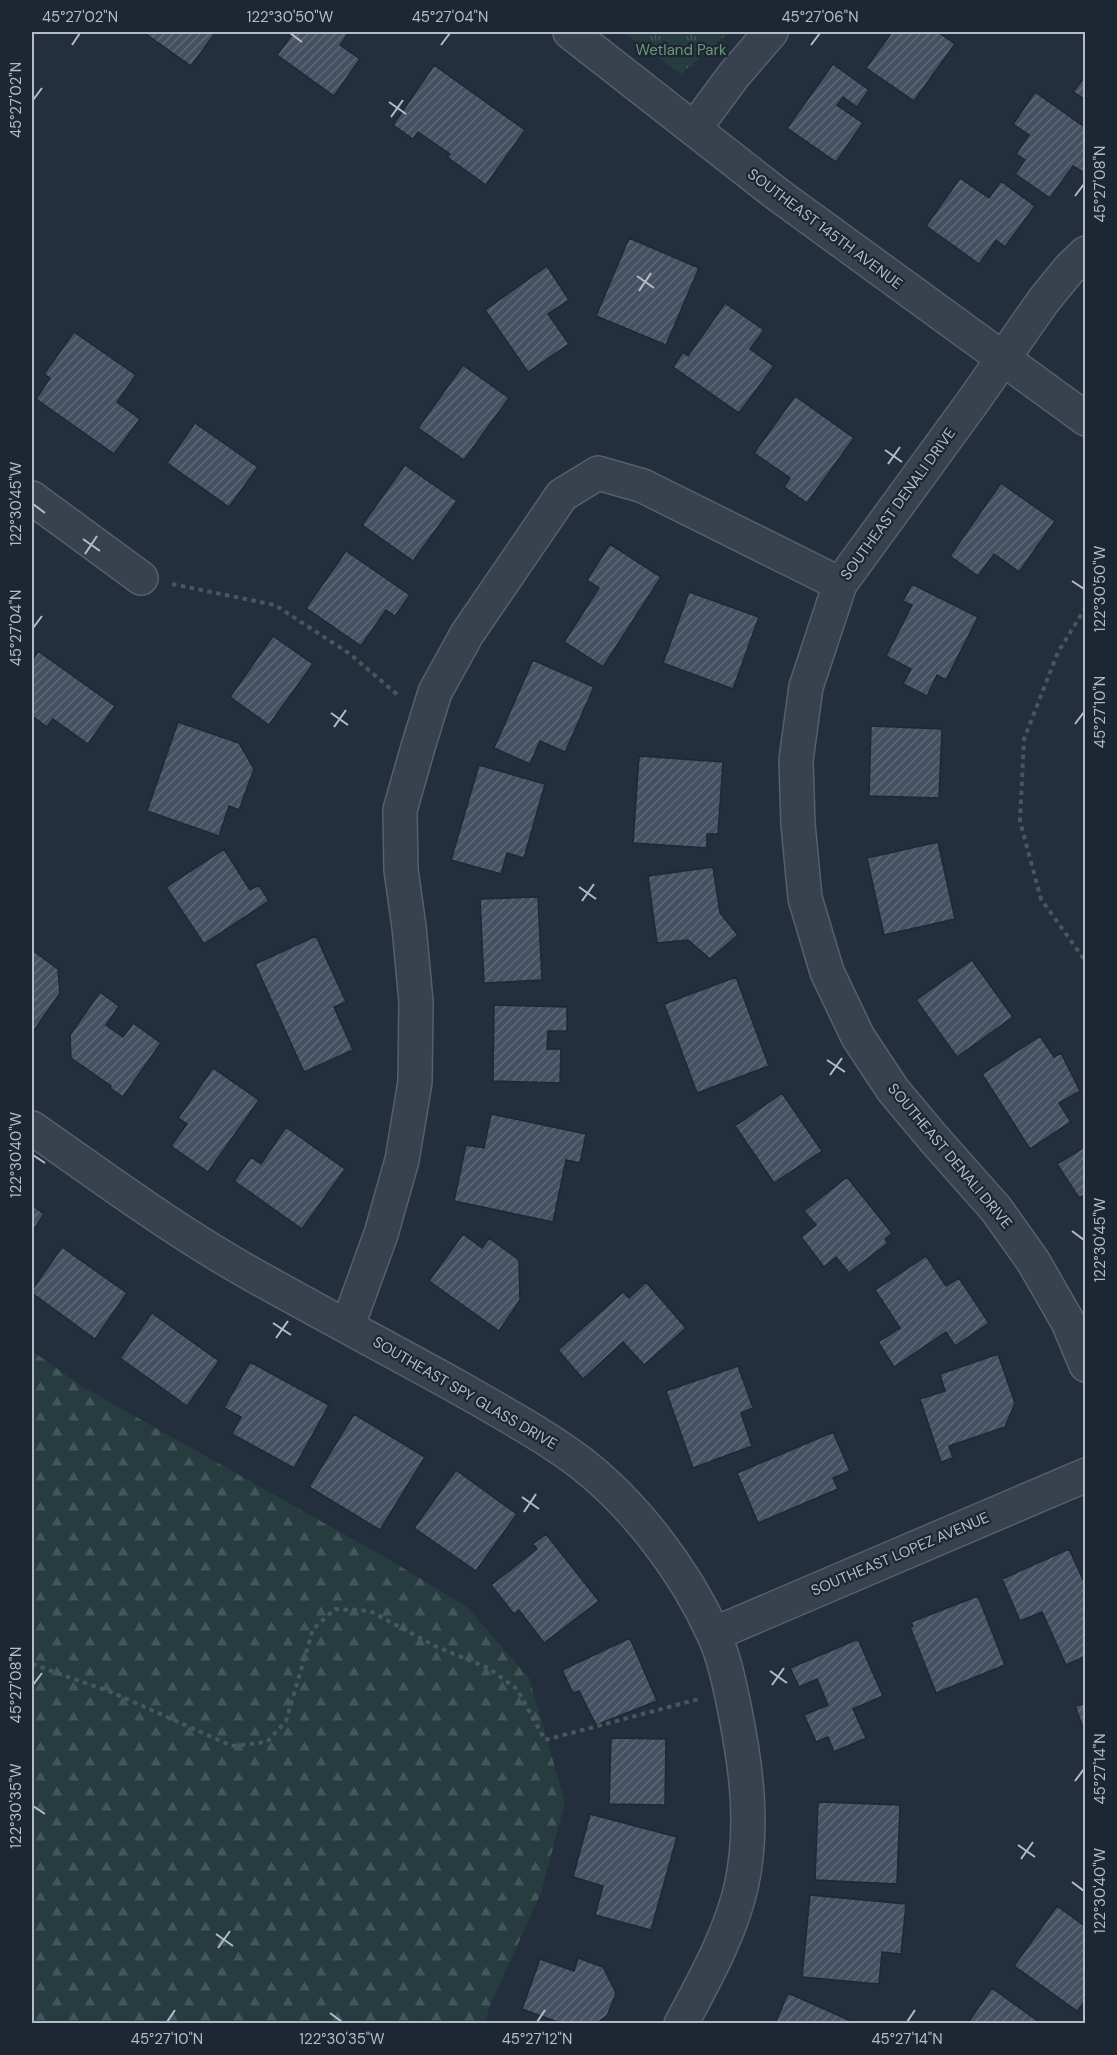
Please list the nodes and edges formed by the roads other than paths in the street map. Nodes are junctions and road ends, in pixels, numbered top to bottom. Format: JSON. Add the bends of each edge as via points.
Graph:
{"nodes":[{"id":1,"x":570,"y":32,"type":"edge"},
{"id":2,"x":771,"y":32,"type":"edge"},
{"id":3,"x":694,"y":129,"type":"junction"},
{"id":4,"x":1086,"y":253,"type":"edge"},
{"id":5,"x":1003,"y":359,"type":"junction"},
{"id":6,"x":1086,"y":419,"type":"edge"},
{"id":7,"x":32,"y":498,"type":"edge"},
{"id":8,"x":141,"y":578,"type":"road end"},
{"id":9,"x":840,"y":584,"type":"junction"},
{"id":10,"x":32,"y":1128,"type":"edge"},
{"id":11,"x":348,"y":1325,"type":"junction"},
{"id":12,"x":1086,"y":1365,"type":"edge"},
{"id":13,"x":1086,"y":1475,"type":"edge"},
{"id":14,"x":714,"y":1634,"type":"junction"},
{"id":15,"x":681,"y":2024,"type":"edge"}],
"edges":[{"from":1,"to":3,"type":"street","name":"SOUTHEAST 145TH AVENUE"},
{"from":2,"to":3,"type":"street"},
{"from":3,"to":5,"type":"street","name":"SOUTHEAST 145TH AVENUE"},
{"from":4,"to":5,"type":"street","name":"SOUTHEAST DENALI DRIVE","via":[[1044,300]]},
{"from":5,"to":6,"type":"street","name":"SOUTHEAST 145TH AVENUE"},
{"from":5,"to":9,"type":"street","name":"SOUTHEAST DENALI DRIVE"},
{"from":7,"to":8,"type":"street"},
{"from":9,"to":11,"type":"street","via":[[643,486],[598,473],[562,495],[467,634],[435,692],[400,810],[401,870],[416,1002],[414,1082],[402,1160],[381,1234]]},
{"from":9,"to":12,"type":"street","name":"SOUTHEAST DENALI DRIVE","via":[[806,687],[796,760],[805,898],[827,972],[858,1036],[893,1090],[996,1209],[1034,1261],[1068,1322]]},
{"from":10,"to":11,"type":"street","name":"SOUTHEAST SPY GLASS DRIVE","via":[[180,1233]]},
{"from":11,"to":14,"type":"street","name":"SOUTHEAST SPY GLASS DRIVE","via":[[516,1420],[581,1464],[650,1532],[686,1583]]},
{"from":13,"to":14,"type":"street","name":"SOUTHEAST LOPEZ AVENUE"},
{"from":14,"to":15,"type":"street","name":"SOUTHEAST SPY GLASS DRIVE","via":[[742,1745],[748,1787],[748,1837],[741,1886],[721,1946]]}]}
